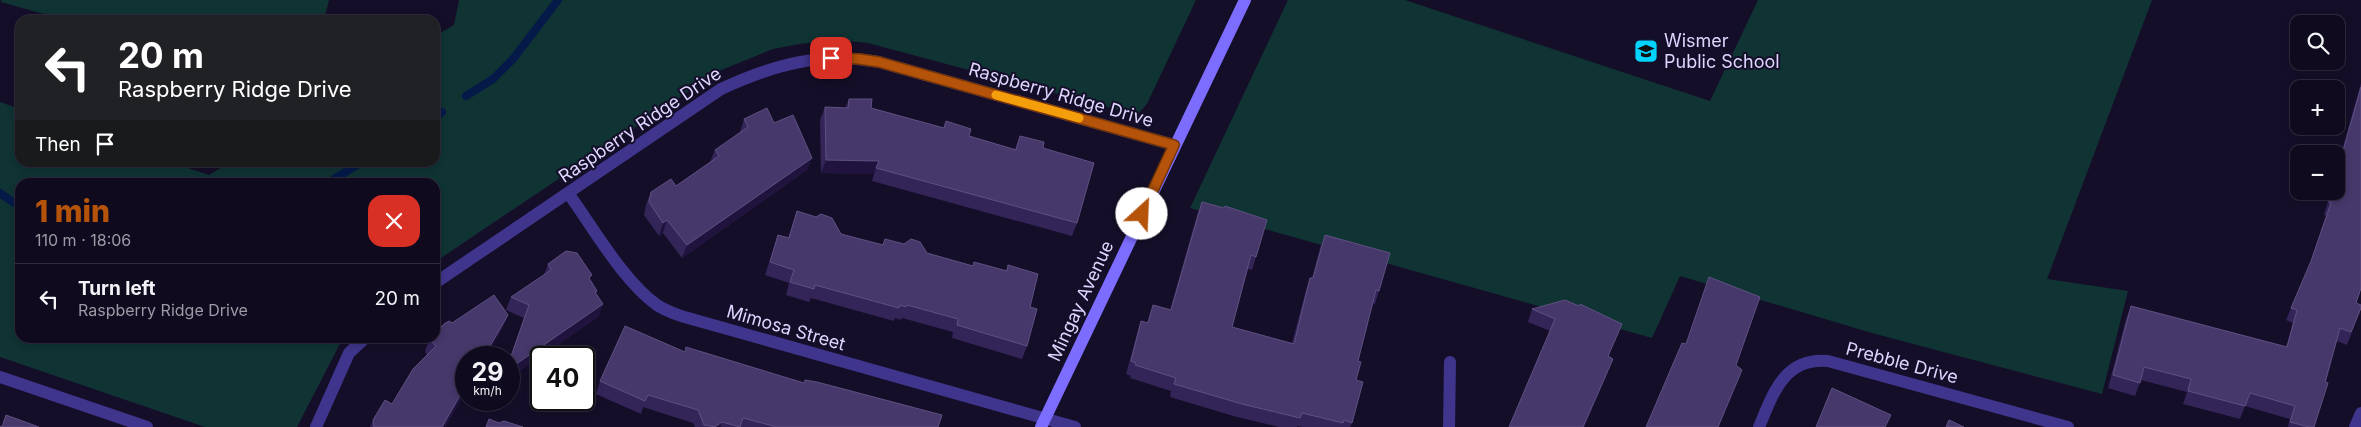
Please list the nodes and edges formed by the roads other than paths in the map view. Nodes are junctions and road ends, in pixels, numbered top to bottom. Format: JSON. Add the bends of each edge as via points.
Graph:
{"nodes":[{"id":1,"x":1244,"y":0,"type":"edge"},
{"id":2,"x":1174,"y":145,"type":"junction"},
{"id":3,"x":568,"y":193,"type":"junction"},
{"id":4,"x":440,"y":280,"type":"edge"},
{"id":5,"x":360,"y":343,"type":"edge"},
{"id":6,"x":1450,"y":362,"type":"dead end"},
{"id":7,"x":0,"y":377,"type":"edge"},
{"id":8,"x":2361,"y":414,"type":"edge"},
{"id":9,"x":1043,"y":423,"type":"edge"},
{"id":10,"x":146,"y":427,"type":"edge"},
{"id":11,"x":316,"y":427,"type":"edge"},
{"id":12,"x":1075,"y":427,"type":"edge"},
{"id":13,"x":1449,"y":427,"type":"edge"},
{"id":14,"x":1759,"y":427,"type":"edge"},
{"id":15,"x":2068,"y":427,"type":"edge"},
{"id":16,"x":2355,"y":427,"type":"edge"}],
"edges":[{"from":1,"to":2,"type":"street","name":"Mingay Avenue"},
{"from":2,"to":3,"type":"street","name":"Raspberry Ridge Drive","via":[[879,62],[804,60],[774,67],[722,89]]},
{"from":2,"to":9,"type":"street","name":"Mingay Avenue"},
{"from":3,"to":4,"type":"street","name":"Raspberry Ridge Drive"},
{"from":3,"to":9,"type":"street","name":"Mimosa Street","via":[[638,289],[658,306],[681,316]]},
{"from":5,"to":11,"type":"street","via":[[349,353]]},
{"from":6,"to":13,"type":"street"},
{"from":7,"to":10,"type":"street"},
{"from":8,"to":16,"type":"street"},
{"from":9,"to":12,"type":"street","name":"Mimosa Street"},
{"from":14,"to":15,"type":"street","name":"Prebble Drive","via":[[1778,384],[1790,372],[1803,363],[1828,360]]}]}
